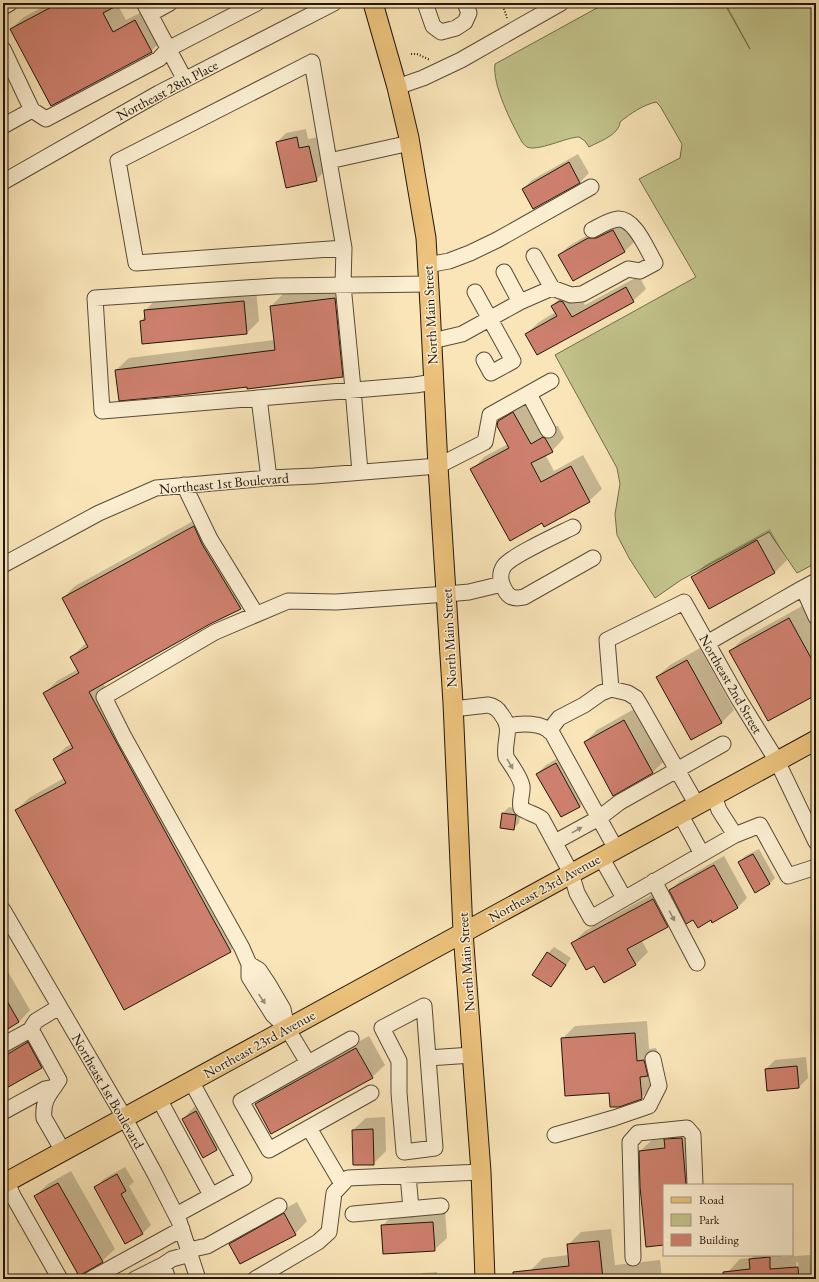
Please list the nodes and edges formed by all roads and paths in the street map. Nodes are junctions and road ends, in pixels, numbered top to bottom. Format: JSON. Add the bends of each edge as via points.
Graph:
{"nodes":[{"id":1,"x":10,"y":3,"type":"edge"},
{"id":2,"x":170,"y":3,"type":"edge"},
{"id":3,"x":257,"y":3,"type":"edge"},
{"id":4,"x":334,"y":3,"type":"edge"},
{"id":5,"x":373,"y":3,"type":"edge"},
{"id":6,"x":425,"y":3,"type":"edge"},
{"id":7,"x":465,"y":3,"type":"edge"},
{"id":8,"x":502,"y":3,"type":"edge"},
{"id":9,"x":561,"y":3,"type":"edge"},
{"id":10,"x":3,"y":7,"type":"edge"},
{"id":11,"x":147,"y":8,"type":"edge"},
{"id":12,"x":508,"y":20,"type":"dead end"},
{"id":13,"x":3,"y":49,"type":"edge"},
{"id":14,"x":168,"y":49,"type":"junction"},
{"id":15,"x":411,"y":54,"type":"dead end"},
{"id":16,"x":434,"y":60,"type":"dead end"},
{"id":17,"x":185,"y":80,"type":"junction"},
{"id":18,"x":397,"y":87,"type":"junction"},
{"id":19,"x":32,"y":110,"type":"junction"},
{"id":20,"x":3,"y":126,"type":"edge"},
{"id":21,"x":410,"y":143,"type":"junction"},
{"id":22,"x":329,"y":161,"type":"junction"},
{"id":23,"x":3,"y":182,"type":"edge"},
{"id":24,"x":591,"y":187,"type":"dead end"},
{"id":25,"x":592,"y":230,"type":"dead end"},
{"id":26,"x":344,"y":248,"type":"junction"},
{"id":27,"x":534,"y":256,"type":"dead end"},
{"id":28,"x":427,"y":265,"type":"junction"},
{"id":29,"x":504,"y":272,"type":"dead end"},
{"id":30,"x":429,"y":284,"type":"junction"},
{"id":31,"x":343,"y":285,"type":"junction"},
{"id":32,"x":552,"y":288,"type":"junction"},
{"id":33,"x":475,"y":292,"type":"dead end"},
{"id":34,"x":520,"y":302,"type":"junction"},
{"id":35,"x":490,"y":319,"type":"junction"},
{"id":36,"x":432,"y":341,"type":"junction"},
{"id":37,"x":484,"y":360,"type":"dead end"},
{"id":38,"x":551,"y":381,"type":"dead end"},
{"id":39,"x":434,"y":382,"type":"junction"},
{"id":40,"x":353,"y":389,"type":"junction"},
{"id":41,"x":528,"y":394,"type":"junction"},
{"id":42,"x":259,"y":398,"type":"junction"},
{"id":43,"x":548,"y":430,"type":"dead end"},
{"id":44,"x":438,"y":466,"type":"junction"},
{"id":45,"x":360,"y":472,"type":"junction"},
{"id":46,"x":268,"y":478,"type":"junction"},
{"id":47,"x":184,"y":485,"type":"junction"},
{"id":48,"x":573,"y":527,"type":"dead end"},
{"id":49,"x":593,"y":558,"type":"dead end"},
{"id":50,"x":3,"y":565,"type":"edge"},
{"id":51,"x":816,"y":581,"type":"edge"},
{"id":52,"x":502,"y":584,"type":"junction"},
{"id":53,"x":803,"y":588,"type":"junction"},
{"id":54,"x":446,"y":594,"type":"junction"},
{"id":55,"x":256,"y":614,"type":"junction"},
{"id":56,"x":816,"y":617,"type":"edge"},
{"id":57,"x":707,"y":643,"type":"junction"},
{"id":58,"x":611,"y":689,"type":"junction"},
{"id":59,"x":453,"y":709,"type":"junction"},
{"id":60,"x":508,"y":726,"type":"junction"},
{"id":61,"x":549,"y":731,"type":"junction"},
{"id":62,"x":816,"y":740,"type":"edge"},
{"id":63,"x":723,"y":744,"type":"dead end"},
{"id":64,"x":777,"y":761,"type":"junction"},
{"id":65,"x":677,"y":770,"type":"junction"},
{"id":66,"x":714,"y":796,"type":"junction"},
{"id":67,"x":697,"y":805,"type":"junction"},
{"id":68,"x":680,"y":814,"type":"junction"},
{"id":69,"x":599,"y":818,"type":"junction"},
{"id":70,"x":735,"y":835,"type":"junction"},
{"id":71,"x":555,"y":842,"type":"junction"},
{"id":72,"x":816,"y":842,"type":"edge"},
{"id":73,"x":608,"y":853,"type":"junction"},
{"id":74,"x":702,"y":854,"type":"junction"},
{"id":75,"x":816,"y":867,"type":"edge"},
{"id":76,"x":571,"y":873,"type":"junction"},
{"id":77,"x":654,"y":881,"type":"junction"},
{"id":78,"x":624,"y":898,"type":"junction"},
{"id":79,"x":5,"y":920,"type":"edge"},
{"id":80,"x":463,"y":932,"type":"junction"},
{"id":81,"x":697,"y":963,"type":"dead end"},
{"id":82,"x":60,"y":1007,"type":"junction"},
{"id":83,"x":287,"y":1028,"type":"junction"},
{"id":84,"x":32,"y":1029,"type":"junction"},
{"id":85,"x":351,"y":1039,"type":"dead end"},
{"id":86,"x":3,"y":1045,"type":"edge"},
{"id":87,"x":472,"y":1054,"type":"junction"},
{"id":88,"x":428,"y":1058,"type":"junction"},
{"id":89,"x":653,"y":1060,"type":"dead end"},
{"id":90,"x":308,"y":1063,"type":"junction"},
{"id":91,"x":191,"y":1081,"type":"junction"},
{"id":92,"x":54,"y":1087,"type":"junction"},
{"id":93,"x":371,"y":1094,"type":"dead end"},
{"id":94,"x":159,"y":1098,"type":"junction"},
{"id":95,"x":3,"y":1112,"type":"edge"},
{"id":96,"x":124,"y":1117,"type":"junction"},
{"id":97,"x":309,"y":1128,"type":"junction"},
{"id":98,"x":555,"y":1135,"type":"dead end"},
{"id":99,"x":62,"y":1151,"type":"junction"},
{"id":100,"x":481,"y":1172,"type":"junction"},
{"id":101,"x":408,"y":1175,"type":"junction"},
{"id":102,"x":5,"y":1183,"type":"edge"},
{"id":103,"x":342,"y":1184,"type":"junction"},
{"id":104,"x":696,"y":1184,"type":"edge"},
{"id":105,"x":211,"y":1195,"type":"junction"},
{"id":106,"x":279,"y":1206,"type":"dead end"},
{"id":107,"x":441,"y":1206,"type":"dead end"},
{"id":108,"x":411,"y":1209,"type":"junction"},
{"id":109,"x":353,"y":1214,"type":"dead end"},
{"id":110,"x":176,"y":1215,"type":"junction"},
{"id":111,"x":182,"y":1230,"type":"junction"},
{"id":112,"x":189,"y":1252,"type":"junction"},
{"id":113,"x":633,"y":1258,"type":"dead end"},
{"id":114,"x":165,"y":1272,"type":"edge"},
{"id":115,"x":60,"y":1279,"type":"edge"},
{"id":116,"x":91,"y":1279,"type":"edge"},
{"id":117,"x":135,"y":1279,"type":"edge"},
{"id":118,"x":198,"y":1279,"type":"edge"},
{"id":119,"x":255,"y":1279,"type":"edge"},
{"id":120,"x":485,"y":1279,"type":"edge"}],
"edges":[{"from":1,"to":10,"type":"street"},
{"from":2,"to":11,"type":"street"},
{"from":3,"to":14,"type":"street"},
{"from":4,"to":17,"type":"street","name":"Northeast 28th Place"},
{"from":5,"to":18,"type":"main road","name":"North Main Street"},
{"from":6,"to":7,"type":"street","via":[[433,26],[441,32],[466,22],[469,13]]},
{"from":8,"to":12,"type":"path"},
{"from":9,"to":18,"type":"street","via":[[461,60]]},
{"from":11,"to":14,"type":"street"},
{"from":13,"to":19,"type":"street"},
{"from":14,"to":17,"type":"street"},
{"from":14,"to":19,"type":"street","via":[[159,59],[46,120]]},
{"from":15,"to":16,"type":"path"},
{"from":17,"to":23,"type":"street","name":"Northeast 28th Place"},
{"from":18,"to":21,"type":"main road","name":"North Main Street"},
{"from":19,"to":20,"type":"street"},
{"from":21,"to":22,"type":"street"},
{"from":21,"to":28,"type":"main road","name":"North Main Street","via":[[426,238]]},
{"from":22,"to":26,"type":"street"},
{"from":22,"to":26,"type":"street","via":[[312,62],[118,162],[136,263]]},
{"from":24,"to":28,"type":"street","via":[[477,250],[450,261]]},
{"from":25,"to":32,"type":"street","via":[[619,219],[629,222],[655,264],[640,271],[628,269],[582,294],[571,295]]},
{"from":26,"to":31,"type":"street"},
{"from":27,"to":32,"type":"street"},
{"from":28,"to":30,"type":"main road","name":"North Main Street"},
{"from":29,"to":34,"type":"street"},
{"from":30,"to":31,"type":"street"},
{"from":30,"to":36,"type":"main road","name":"North Main Street"},
{"from":31,"to":40,"type":"street"},
{"from":31,"to":42,"type":"street","via":[[276,286],[95,298],[102,411]]},
{"from":32,"to":34,"type":"street"},
{"from":33,"to":35,"type":"street"},
{"from":34,"to":35,"type":"street"},
{"from":35,"to":36,"type":"street","via":[[462,334]]},
{"from":35,"to":37,"type":"street","via":[[513,361],[491,373]]},
{"from":36,"to":39,"type":"main road","name":"North Main Street"},
{"from":38,"to":41,"type":"street"},
{"from":39,"to":40,"type":"street"},
{"from":39,"to":44,"type":"main road","name":"North Main Street"},
{"from":40,"to":42,"type":"street"},
{"from":40,"to":45,"type":"street"},
{"from":41,"to":43,"type":"street"},
{"from":41,"to":44,"type":"street","via":[[490,415],[485,442]]},
{"from":42,"to":46,"type":"street"},
{"from":44,"to":45,"type":"street","name":"Northeast 1st Boulevard"},
{"from":44,"to":54,"type":"main road","name":"North Main Street"},
{"from":45,"to":46,"type":"street","name":"Northeast 1st Boulevard"},
{"from":46,"to":47,"type":"street","name":"Northeast 1st Boulevard"},
{"from":47,"to":50,"type":"street","name":"Northeast 1st Boulevard","via":[[156,488],[99,513]]},
{"from":47,"to":55,"type":"street","via":[[210,539]]},
{"from":48,"to":52,"type":"street","via":[[508,561],[501,571]]},
{"from":49,"to":52,"type":"street","via":[[524,597],[512,598]]},
{"from":51,"to":53,"type":"street"},
{"from":52,"to":54,"type":"street","via":[[469,592]]},
{"from":53,"to":56,"type":"street"},
{"from":53,"to":57,"type":"street"},
{"from":54,"to":55,"type":"street","via":[[336,602],[288,602]]},
{"from":54,"to":59,"type":"main road","name":"North Main Street"},
{"from":55,"to":83,"type":"street","via":[[215,632],[104,697],[250,964],[259,970],[283,1009]]},
{"from":57,"to":58,"type":"street","name":"Northeast 2nd Street","via":[[684,602],[607,640]]},
{"from":57,"to":64,"type":"street","name":"Northeast 2nd Street"},
{"from":58,"to":61,"type":"street","via":[[559,718]]},
{"from":58,"to":65,"type":"street","via":[[636,698]]},
{"from":59,"to":60,"type":"street","via":[[491,705],[502,715]]},
{"from":59,"to":80,"type":"main road","name":"North Main Street"},
{"from":60,"to":61,"type":"street","via":[[532,725]]},
{"from":60,"to":71,"type":"street","one_way":true,"via":[[505,753],[521,782],[521,808],[542,819]]},
{"from":61,"to":69,"type":"street"},
{"from":62,"to":64,"type":"main road","name":"Northeast 23rd Avenue"},
{"from":63,"to":65,"type":"street"},
{"from":64,"to":66,"type":"main road","name":"Northeast 23rd Avenue"},
{"from":64,"to":72,"type":"street","name":"Northeast 2nd Street"},
{"from":65,"to":67,"type":"street"},
{"from":65,"to":69,"type":"street","via":[[620,802]]},
{"from":66,"to":67,"type":"main road","name":"Northeast 23rd Avenue"},
{"from":66,"to":70,"type":"street"},
{"from":67,"to":68,"type":"main road","name":"Northeast 23rd Avenue"},
{"from":68,"to":73,"type":"main road","name":"Northeast 23rd Avenue"},
{"from":68,"to":74,"type":"street"},
{"from":71,"to":69,"type":"street","one_way":true},
{"from":69,"to":73,"type":"street"},
{"from":70,"to":74,"type":"street"},
{"from":70,"to":75,"type":"street","via":[[760,825],[788,876]]},
{"from":71,"to":76,"type":"street"},
{"from":73,"to":76,"type":"main road","name":"Northeast 23rd Avenue"},
{"from":73,"to":78,"type":"street"},
{"from":74,"to":77,"type":"street"},
{"from":76,"to":78,"type":"street","via":[[577,893],[591,918]]},
{"from":76,"to":80,"type":"main road","name":"Northeast 23rd Avenue"},
{"from":77,"to":78,"type":"street"},
{"from":77,"to":81,"type":"street","one_way":true},
{"from":79,"to":82,"type":"street","name":"Northeast 1st Boulevard"},
{"from":80,"to":83,"type":"main road","name":"Northeast 23rd Avenue"},
{"from":80,"to":87,"type":"main road","name":"North Main Street"},
{"from":82,"to":84,"type":"street","via":[[36,1021]]},
{"from":82,"to":96,"type":"street","name":"Northeast 1st Boulevard"},
{"from":83,"to":90,"type":"street"},
{"from":83,"to":91,"type":"main road","name":"Northeast 23rd Avenue"},
{"from":84,"to":86,"type":"street"},
{"from":84,"to":92,"type":"street","via":[[59,1080]]},
{"from":85,"to":90,"type":"street"},
{"from":87,"to":88,"type":"street"},
{"from":87,"to":100,"type":"main road","name":"North Main Street"},
{"from":88,"to":88,"type":"street","via":[[435,1148],[404,1152],[399,1061],[382,1028],[424,1006]]},
{"from":89,"to":98,"type":"street","via":[[659,1086],[649,1106]]},
{"from":90,"to":97,"type":"street","via":[[241,1101],[269,1150]]},
{"from":91,"to":94,"type":"main road","name":"Northeast 23rd Avenue"},
{"from":91,"to":105,"type":"street","via":[[244,1178]]},
{"from":92,"to":95,"type":"street","via":[[45,1089]]},
{"from":92,"to":99,"type":"street","via":[[44,1105],[44,1118]]},
{"from":93,"to":97,"type":"street"},
{"from":94,"to":96,"type":"main road","name":"Northeast 23rd Avenue"},
{"from":94,"to":105,"type":"street"},
{"from":96,"to":99,"type":"main road","name":"Northeast 23rd Avenue"},
{"from":96,"to":110,"type":"street","name":"Northeast 1st Boulevard"},
{"from":97,"to":103,"type":"street"},
{"from":99,"to":102,"type":"main road","name":"Northeast 23rd Avenue"},
{"from":100,"to":101,"type":"street"},
{"from":100,"to":120,"type":"main road","name":"North Main Street"},
{"from":101,"to":103,"type":"street","via":[[348,1178]]},
{"from":101,"to":108,"type":"street"},
{"from":102,"to":115,"type":"street"},
{"from":103,"to":119,"type":"street","via":[[334,1193],[329,1232],[318,1242]]},
{"from":104,"to":113,"type":"street","via":[[693,1135],[687,1128],[638,1133],[630,1142]]},
{"from":105,"to":110,"type":"street"},
{"from":106,"to":112,"type":"street","via":[[207,1246]]},
{"from":107,"to":108,"type":"street"},
{"from":108,"to":109,"type":"street"},
{"from":110,"to":111,"type":"street","name":"Northeast 1st Boulevard"},
{"from":111,"to":112,"type":"street","name":"Northeast 1st Boulevard"},
{"from":111,"to":116,"type":"street"},
{"from":112,"to":114,"type":"street","via":[[172,1259]]},
{"from":112,"to":118,"type":"street","name":"Northeast 1st Boulevard"},
{"from":114,"to":117,"type":"street"}]}
